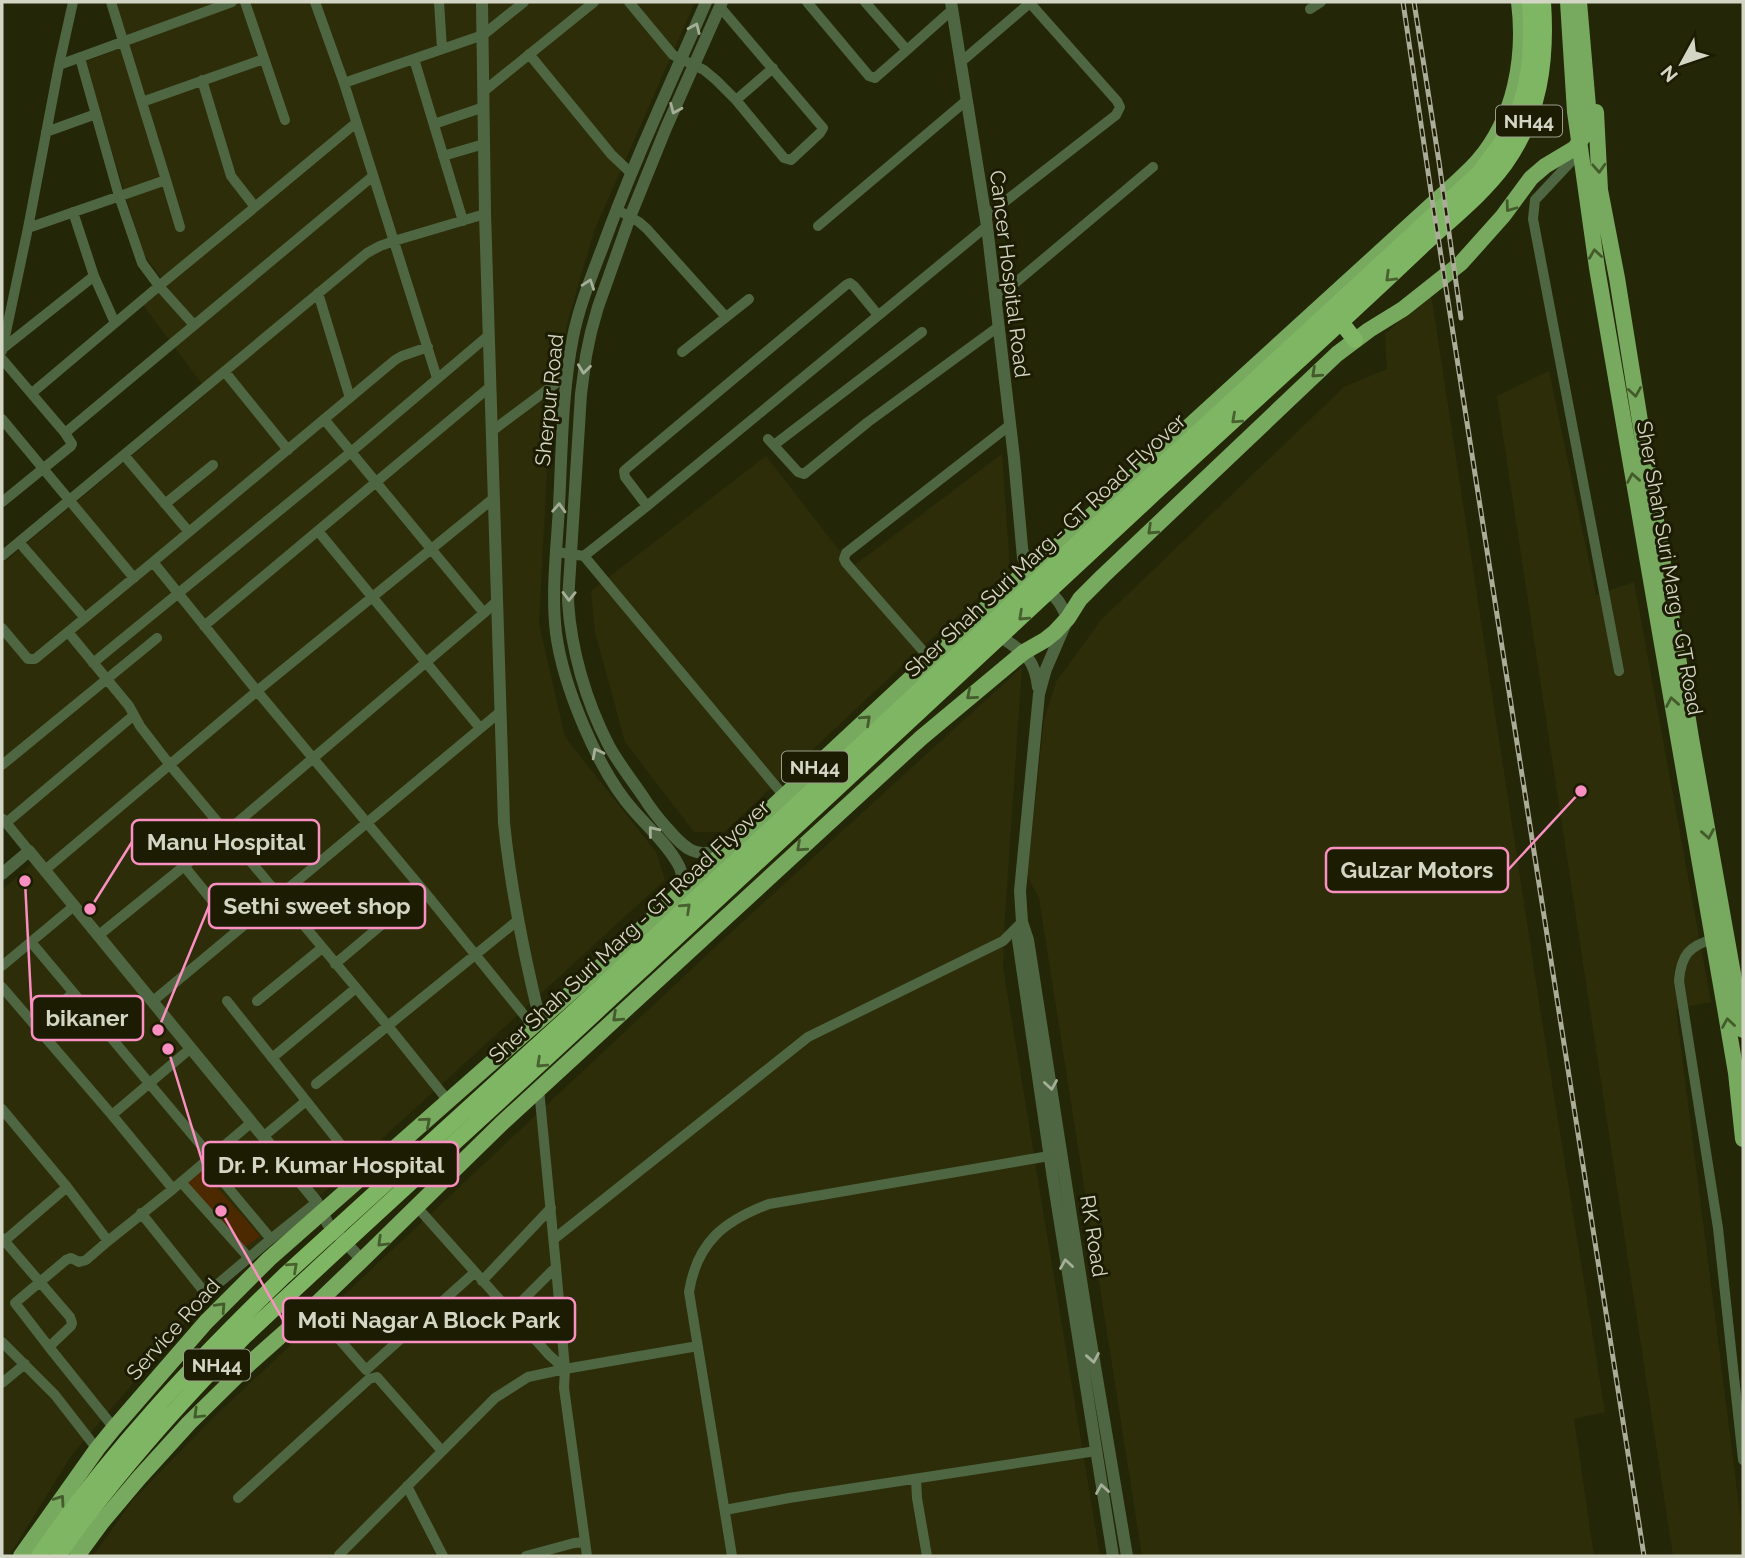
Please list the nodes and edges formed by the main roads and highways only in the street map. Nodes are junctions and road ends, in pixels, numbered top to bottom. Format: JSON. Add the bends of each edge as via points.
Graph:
{"nodes":[{"id":1,"x":1519,"y":2,"type":"edge"},
{"id":2,"x":1530,"y":2,"type":"edge"},
{"id":3,"x":1543,"y":2,"type":"edge"},
{"id":4,"x":1568,"y":2,"type":"edge"},
{"id":5,"x":1579,"y":2,"type":"edge"},
{"id":6,"x":1587,"y":2,"type":"edge"},
{"id":7,"x":1522,"y":67,"type":"junction"},
{"id":8,"x":1320,"y":313,"type":"junction"},
{"id":9,"x":1341,"y":322,"type":"junction"},
{"id":10,"x":1355,"y":340,"type":"junction"},
{"id":11,"x":1060,"y":571,"type":"junction"},
{"id":12,"x":971,"y":643,"type":"junction"},
{"id":13,"x":991,"y":678,"type":"junction"},
{"id":14,"x":1743,"y":1030,"type":"edge"},
{"id":15,"x":1740,"y":1073,"type":"edge"},
{"id":16,"x":1743,"y":1139,"type":"edge"},
{"id":17,"x":80,"y":1555,"type":"edge"},
{"id":18,"x":21,"y":1556,"type":"edge"},
{"id":19,"x":39,"y":1556,"type":"edge"},
{"id":20,"x":58,"y":1556,"type":"edge"}],
"edges":[{"from":1,"to":7,"type":"main road"},
{"from":2,"to":7,"type":"highway","name":"Sher Shah Suri Marg - GT Road Flyover","number":"NH44","via":[[1531,49]]},
{"from":3,"to":9,"type":"highway","name":"Sher Shah Suri Marg - GT Road Flyover","number":"NH44","one_way":true,"via":[[1542,75],[1519,143],[1485,190]]},
{"from":15,"to":4,"type":"main road","name":"Sher Shah Suri Marg - GT Road","one_way":true,"via":[[1599,282],[1575,112]]},
{"from":5,"to":10,"type":"main road","one_way":true,"via":[[1589,118],[1583,138],[1531,178],[1452,271]]},
{"from":6,"to":14,"type":"main road","name":"Sher Shah Suri Marg - GT Road","one_way":true,"via":[[1600,190]]},
{"from":7,"to":8,"type":"main road","via":[[1498,130],[1479,160],[1337,291]]},
{"from":7,"to":8,"type":"highway","name":"Sher Shah Suri Marg - GT Road Flyover","number":"NH44","via":[[1523,99],[1516,117],[1478,174]]},
{"from":8,"to":11,"type":"highway","name":"Sher Shah Suri Marg - GT Road Flyover","number":"NH44"},
{"from":8,"to":12,"type":"main road","number":"NH44","via":[[1015,581],[994,601]]},
{"from":9,"to":10,"type":"highway"},
{"from":9,"to":11,"type":"highway","name":"Sher Shah Suri Marg - GT Road Flyover","number":"NH44","one_way":true},
{"from":10,"to":13,"type":"main road","number":"NH44","one_way":true,"via":[[1103,576],[1055,632]]},
{"from":11,"to":12,"type":"highway","name":"Sher Shah Suri Marg - GT Road Flyover","number":"NH44"},
{"from":12,"to":13,"type":"main road","via":[[970,631],[992,645],[997,661]]},
{"from":18,"to":12,"type":"main road","name":"Service Road","number":"NH44","one_way":true,"via":[[97,1449],[179,1352],[320,1208],[365,1175],[537,1023],[931,660]]},
{"from":19,"to":12,"type":"highway","name":"Sher Shah Suri Marg - GT Road Flyover","number":"NH44","one_way":true,"via":[[143,1422],[234,1324]]},
{"from":12,"to":20,"type":"highway","name":"Sher Shah Suri Marg - GT Road Flyover","number":"NH44","one_way":true,"via":[[196,1386]]},
{"from":13,"to":17,"type":"main road","number":"NH44","one_way":true,"via":[[539,1088],[249,1364],[132,1487]]},
{"from":15,"to":16,"type":"main road","name":"Sher Shah Suri Marg - GT Road"}]}
